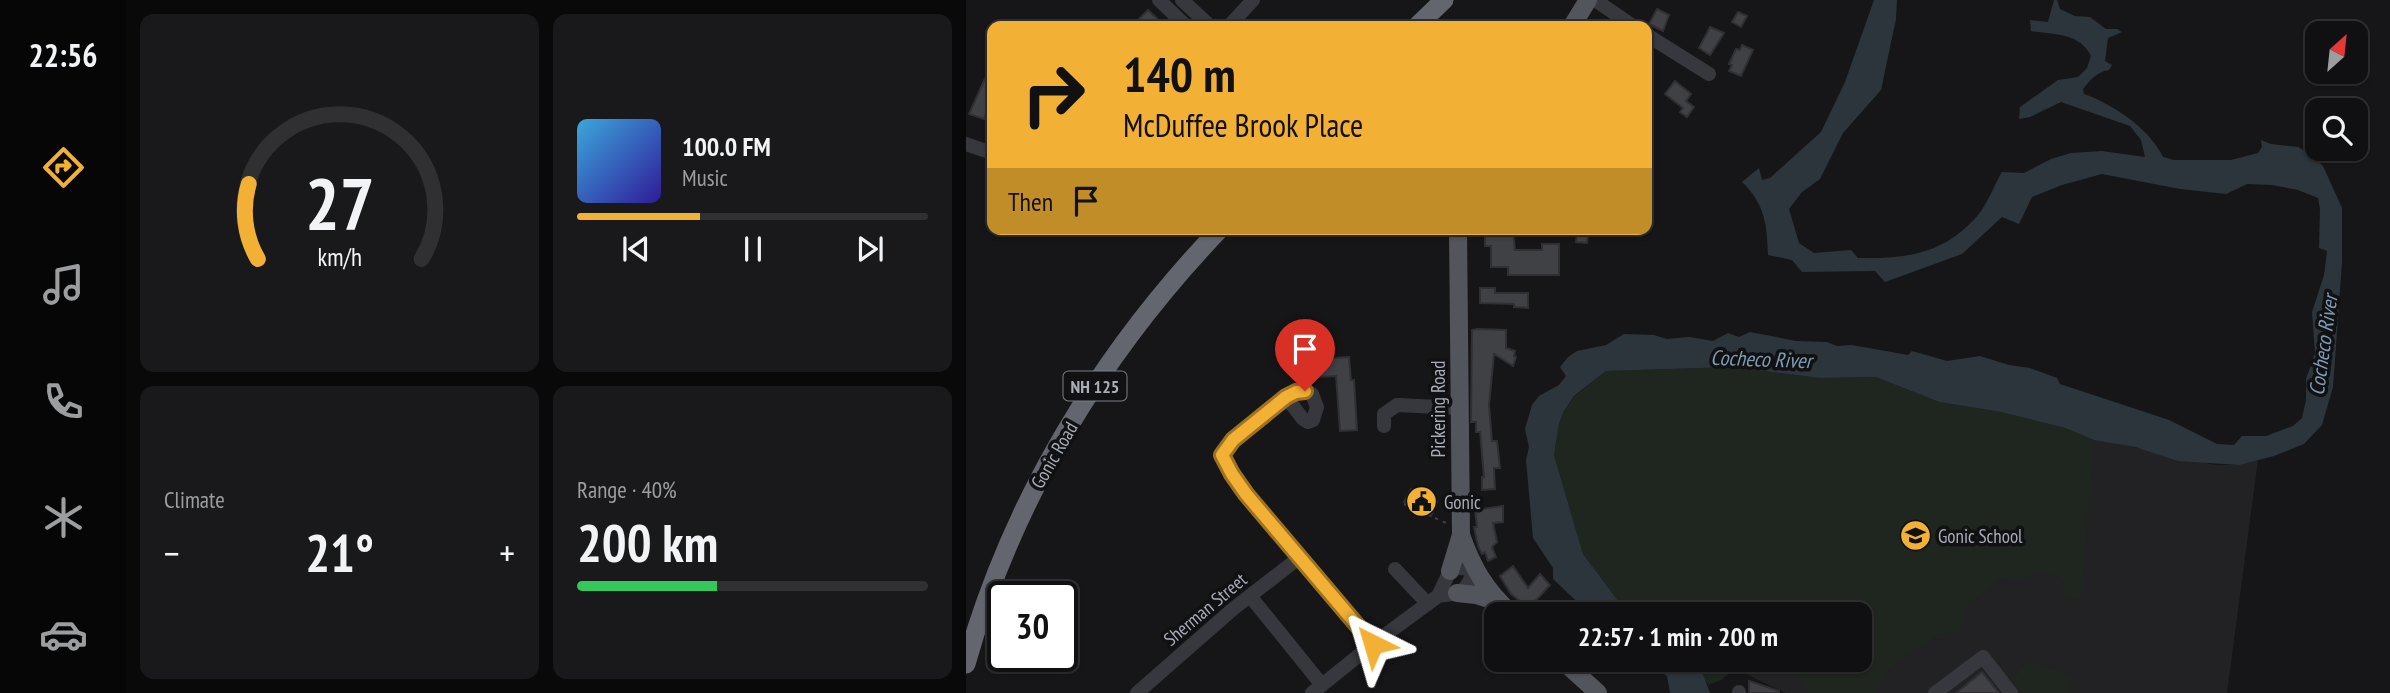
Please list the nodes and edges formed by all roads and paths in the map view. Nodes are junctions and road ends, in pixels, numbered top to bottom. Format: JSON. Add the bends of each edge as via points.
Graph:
{"nodes":[{"id":1,"x":1159,"y":0,"type":"edge"},
{"id":2,"x":1182,"y":0,"type":"edge"},
{"id":3,"x":1253,"y":0,"type":"edge"},
{"id":4,"x":1444,"y":0,"type":"edge"},
{"id":5,"x":1588,"y":0,"type":"edge"},
{"id":6,"x":1595,"y":0,"type":"edge"},
{"id":7,"x":1181,"y":21,"type":"edge"},
{"id":8,"x":1205,"y":21,"type":"edge"},
{"id":9,"x":1235,"y":21,"type":"edge"},
{"id":10,"x":1422,"y":21,"type":"edge"},
{"id":11,"x":1575,"y":21,"type":"edge"},
{"id":12,"x":1626,"y":21,"type":"edge"},
{"id":13,"x":1652,"y":39,"type":"edge"},
{"id":14,"x":1709,"y":74,"type":"dead end"},
{"id":15,"x":966,"y":144,"type":"edge"},
{"id":16,"x":987,"y":151,"type":"edge"},
{"id":17,"x":1214,"y":235,"type":"edge"},
{"id":18,"x":1458,"y":235,"type":"edge"},
{"id":19,"x":1286,"y":397,"type":"dead end"},
{"id":20,"x":1459,"y":408,"type":"junction"},
{"id":21,"x":1384,"y":426,"type":"dead end"},
{"id":22,"x":1404,"y":504,"type":"dead end"},
{"id":23,"x":1454,"y":529,"type":"junction"},
{"id":24,"x":1300,"y":557,"type":"junction"},
{"id":25,"x":1395,"y":569,"type":"dead end"},
{"id":26,"x":1474,"y":569,"type":"junction"},
{"id":27,"x":1450,"y":571,"type":"junction"},
{"id":28,"x":1457,"y":593,"type":"junction"},
{"id":29,"x":1250,"y":596,"type":"junction"},
{"id":30,"x":1433,"y":600,"type":"junction"},
{"id":31,"x":1498,"y":602,"type":"joint"},
{"id":32,"x":1373,"y":644,"type":"junction"},
{"id":33,"x":966,"y":664,"type":"edge"},
{"id":34,"x":1575,"y":672,"type":"edge"},
{"id":35,"x":1317,"y":689,"type":"edge"},
{"id":36,"x":1137,"y":693,"type":"edge"},
{"id":37,"x":1598,"y":693,"type":"edge"},
{"id":38,"x":1935,"y":693,"type":"edge"},
{"id":39,"x":2011,"y":693,"type":"edge"}],
"edges":[{"from":1,"to":7,"type":"street"},
{"from":2,"to":8,"type":"street"},
{"from":3,"to":9,"type":"street"},
{"from":4,"to":10,"type":"highway"},
{"from":5,"to":11,"type":"main road"},
{"from":6,"to":12,"type":"street"},
{"from":13,"to":14,"type":"street"},
{"from":15,"to":16,"type":"street"},
{"from":17,"to":33,"type":"highway","name":"Gonic Road","number":"NH 125","via":[[1133,332],[1040,476],[999,564]]},
{"from":18,"to":20,"type":"main road","name":"Pickering Road"},
{"from":19,"to":24,"type":"street","via":[[1233,440],[1222,455],[1246,494]]},
{"from":20,"to":21,"type":"street","via":[[1397,405],[1384,414]]},
{"from":20,"to":23,"type":"main road","name":"Pickering Road"},
{"from":22,"to":23,"type":"path"},
{"from":23,"to":26,"type":"main road","name":"Pickering Road"},
{"from":23,"to":27,"type":"main road"},
{"from":24,"to":29,"type":"street","name":"Sherman Street"},
{"from":24,"to":32,"type":"street"},
{"from":25,"to":30,"type":"street"},
{"from":26,"to":27,"type":"street"},
{"from":26,"to":28,"type":"street","via":[[1469,584]]},
{"from":26,"to":31,"type":"main road","name":"Pickering Road"},
{"from":27,"to":30,"type":"street"},
{"from":28,"to":30,"type":"street"},
{"from":28,"to":31,"type":"main road"},
{"from":29,"to":35,"type":"street"},
{"from":29,"to":36,"type":"street","name":"Sherman Street"},
{"from":30,"to":32,"type":"street"},
{"from":32,"to":35,"type":"street"},
{"from":34,"to":37,"type":"main road"},
{"from":38,"to":39,"type":"street","via":[[1983,657]]}]}
